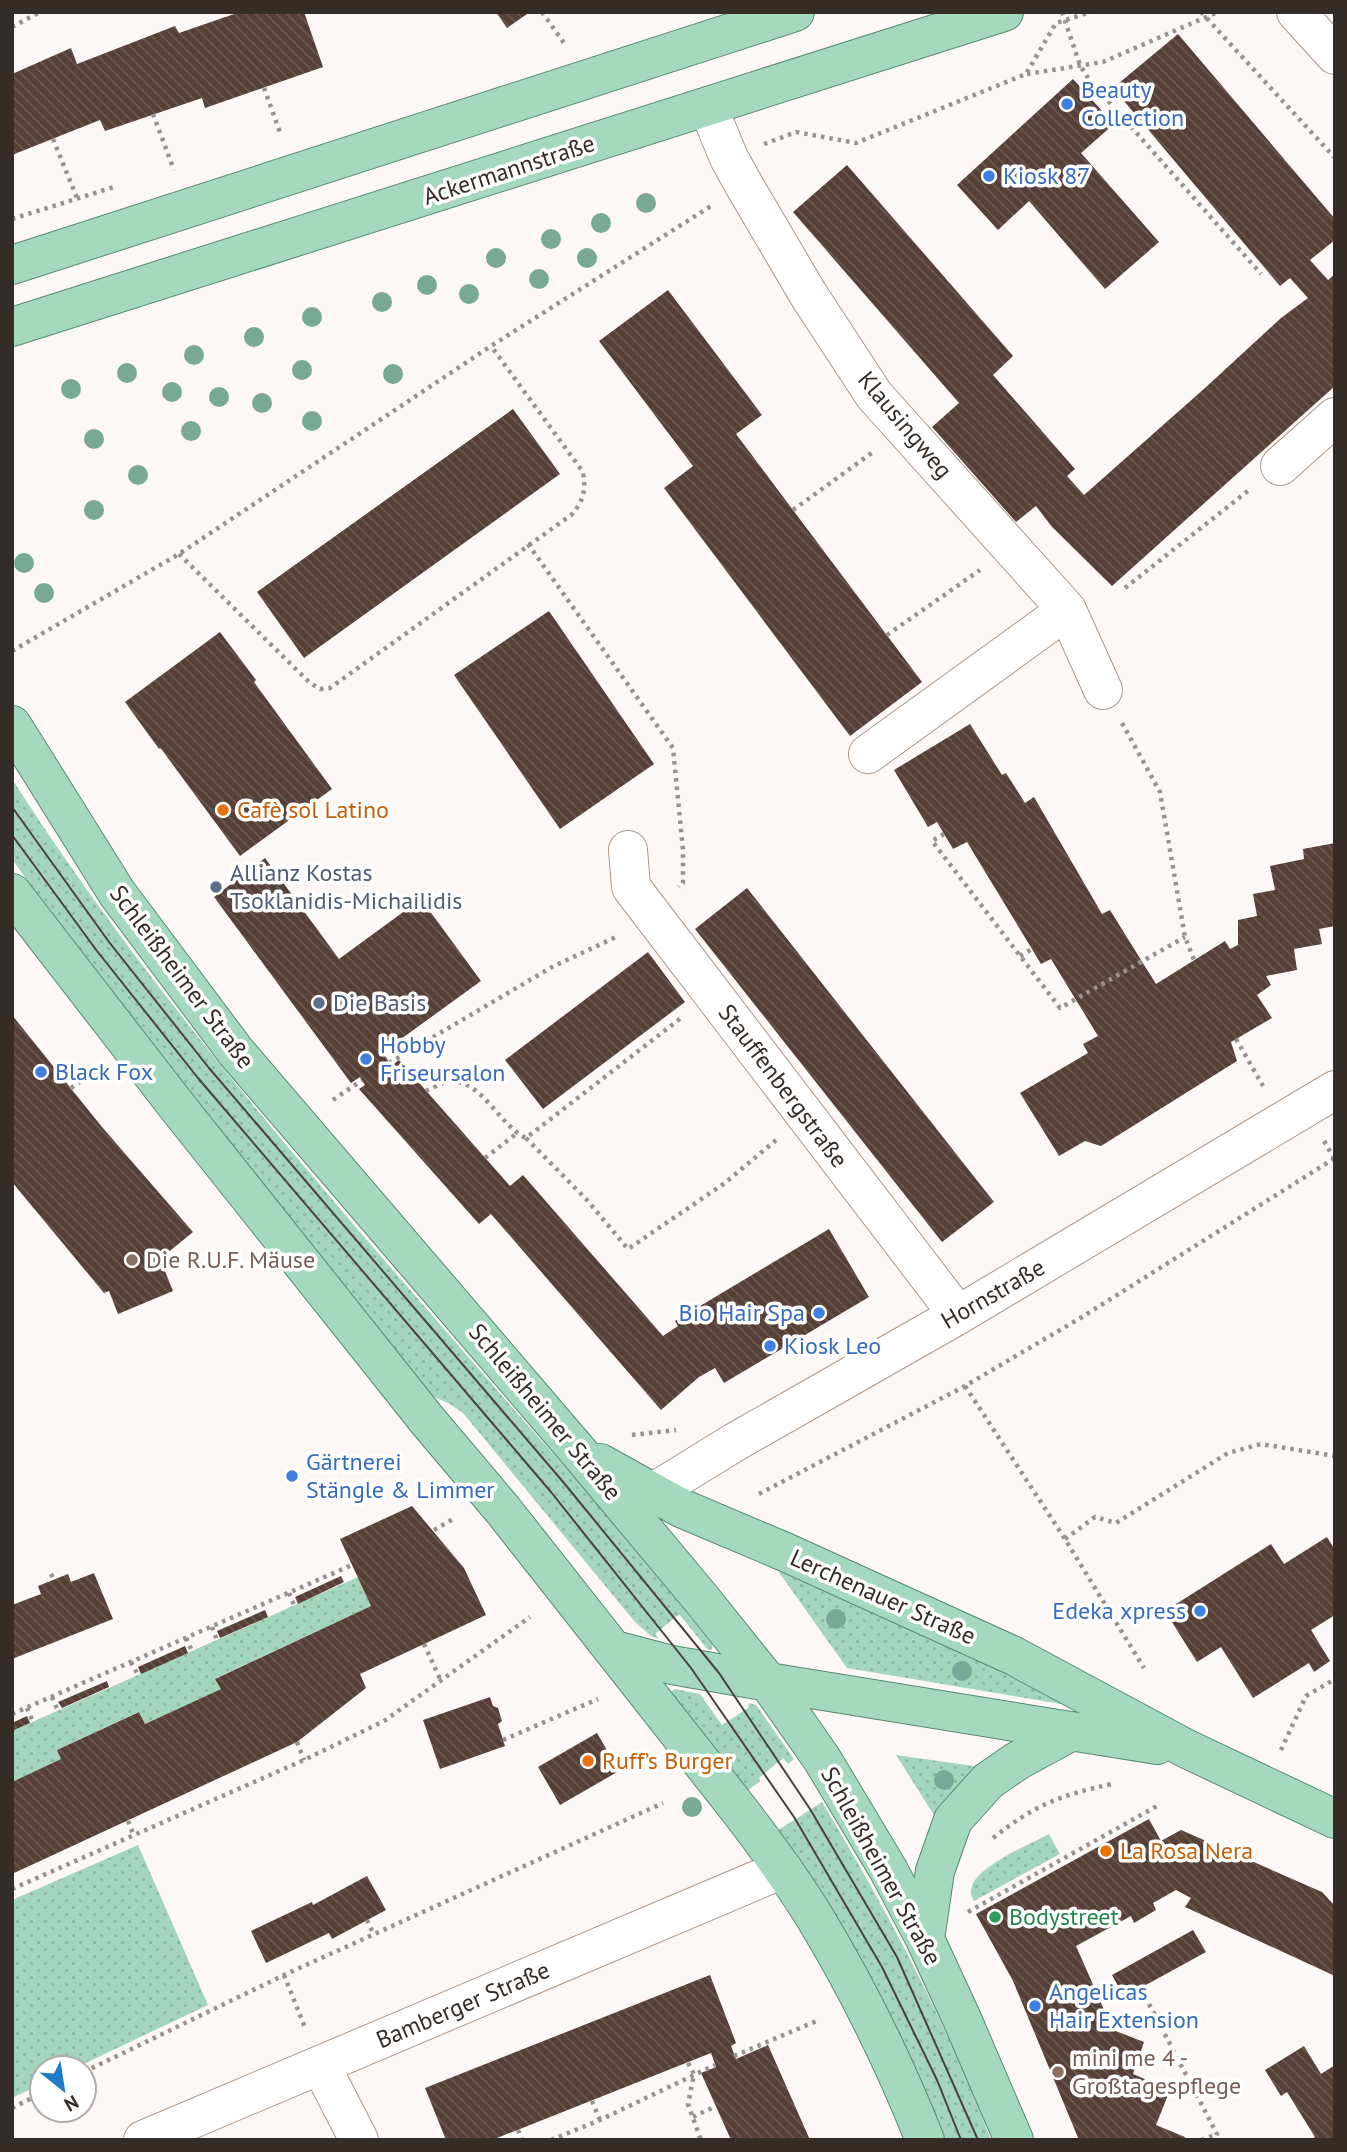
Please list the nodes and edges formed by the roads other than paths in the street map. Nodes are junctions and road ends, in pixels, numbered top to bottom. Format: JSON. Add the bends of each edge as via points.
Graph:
{"nodes":[{"id":1,"x":795,"y":12,"type":"edge"},
{"id":2,"x":1004,"y":12,"type":"edge"},
{"id":3,"x":1296,"y":12,"type":"edge"},
{"id":4,"x":1335,"y":55,"type":"edge"},
{"id":5,"x":708,"y":107,"type":"junction"},
{"id":6,"x":12,"y":265,"type":"edge"},
{"id":7,"x":12,"y":327,"type":"edge"},
{"id":8,"x":1335,"y":417,"type":"edge"},
{"id":9,"x":1280,"y":466,"type":"road end"},
{"id":10,"x":1067,"y":610,"type":"junction"},
{"id":11,"x":1103,"y":690,"type":"road end"},
{"id":12,"x":12,"y":725,"type":"edge"},
{"id":13,"x":868,"y":754,"type":"dead end"},
{"id":14,"x":628,"y":850,"type":"dead end"},
{"id":15,"x":12,"y":893,"type":"edge"},
{"id":16,"x":1335,"y":1090,"type":"edge"},
{"id":17,"x":958,"y":1315,"type":"junction"},
{"id":18,"x":577,"y":1450,"type":"junction"},
{"id":19,"x":647,"y":1491,"type":"junction"},
{"id":20,"x":615,"y":1650,"type":"junction"},
{"id":21,"x":768,"y":1682,"type":"junction"},
{"id":22,"x":1072,"y":1731,"type":"junction"},
{"id":23,"x":1188,"y":1749,"type":"junction"},
{"id":24,"x":1335,"y":1819,"type":"edge"},
{"id":25,"x":783,"y":1869,"type":"junction"},
{"id":26,"x":925,"y":1939,"type":"junction"},
{"id":27,"x":321,"y":2066,"type":"junction"},
{"id":28,"x":143,"y":2140,"type":"edge"},
{"id":29,"x":359,"y":2140,"type":"edge"},
{"id":30,"x":925,"y":2140,"type":"edge"},
{"id":31,"x":1014,"y":2140,"type":"edge"}],
"edges":[{"from":1,"to":6,"type":"main road"},
{"from":2,"to":5,"type":"main road","name":"Ackermannstraße"},
{"from":3,"to":4,"type":"street"},
{"from":5,"to":7,"type":"main road","name":"Ackermannstraße"},
{"from":5,"to":10,"type":"street","name":"Klausingweg","via":[[729,158],[808,294],[874,395]]},
{"from":8,"to":9,"type":"street"},
{"from":10,"to":11,"type":"street","name":"Klausingweg"},
{"from":10,"to":13,"type":"street"},
{"from":12,"to":18,"type":"main road","name":"Schleißheimer Straße","via":[[117,892],[236,1052]]},
{"from":14,"to":17,"type":"street","name":"Stauffenbergstraße","via":[[631,887]]},
{"from":15,"to":20,"type":"main road","via":[[176,1105]]},
{"from":16,"to":17,"type":"street","name":"Hornstraße"},
{"from":17,"to":19,"type":"street","name":"Hornstraße","via":[[662,1487]]},
{"from":18,"to":19,"type":"main road","name":"Lerchenauer Straße"},
{"from":18,"to":21,"type":"main road","name":"Schleißheimer Straße"},
{"from":19,"to":23,"type":"main road","name":"Lerchenauer Straße","via":[[1014,1656]]},
{"from":20,"to":21,"type":"main road","name":"Lerchenauer Straße"},
{"from":20,"to":25,"type":"main road"},
{"from":21,"to":22,"type":"main road","name":"Lerchenauer Straße"},
{"from":21,"to":26,"type":"main road","name":"Schleißheimer Straße","via":[[822,1759]]},
{"from":22,"to":23,"type":"main road","name":"Lerchenauer Straße"},
{"from":22,"to":26,"type":"main road","via":[[988,1781],[953,1820],[935,1871]]},
{"from":23,"to":24,"type":"main road","name":"Lerchenauer Straße"},
{"from":25,"to":27,"type":"street","name":"Bamberger Straße"},
{"from":25,"to":30,"type":"main road","via":[[848,1975]]},
{"from":26,"to":31,"type":"main road","name":"Schleißheimer Straße"},
{"from":27,"to":28,"type":"street","name":"Bamberger Straße"},
{"from":27,"to":29,"type":"street"}]}
